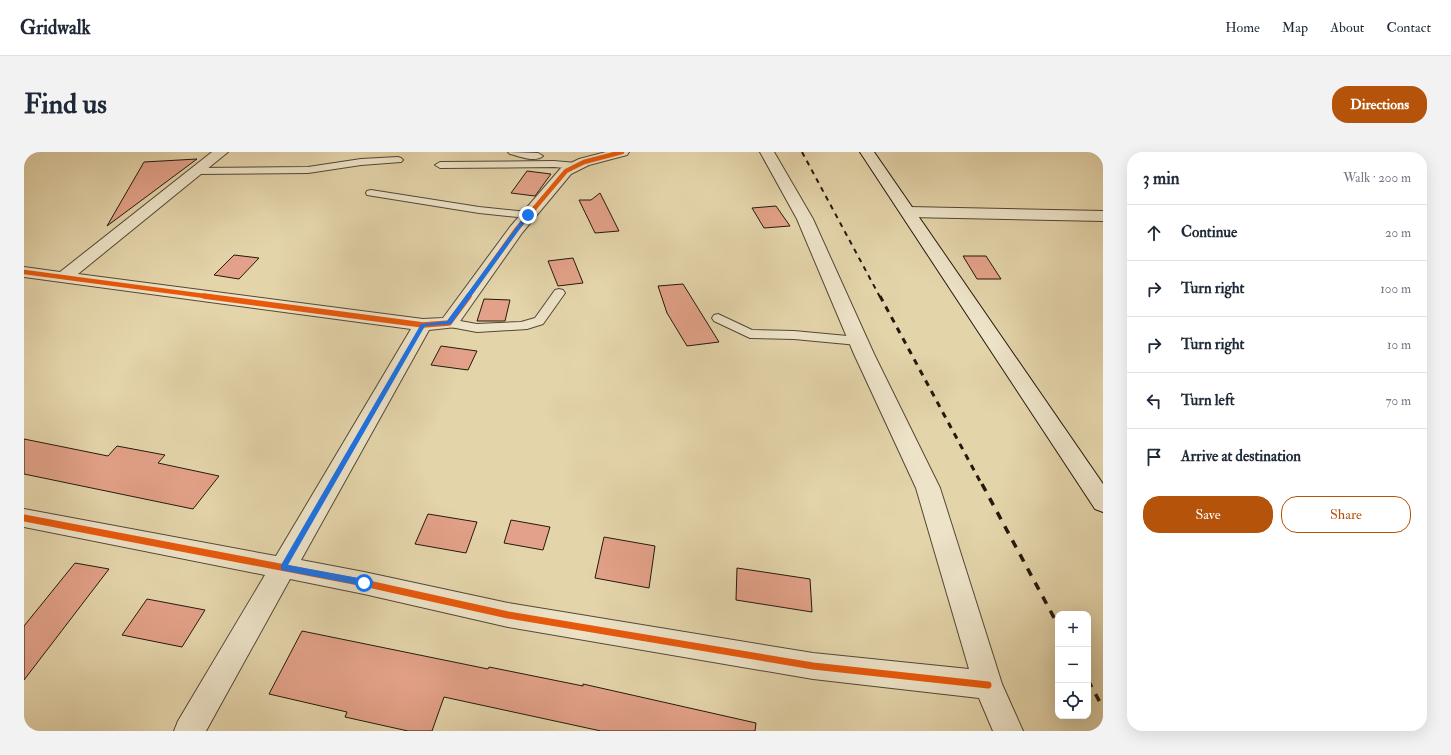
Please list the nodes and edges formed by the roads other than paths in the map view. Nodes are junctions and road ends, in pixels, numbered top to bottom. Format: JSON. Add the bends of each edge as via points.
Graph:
{"nodes":[{"id":1,"x":221,"y":152,"type":"edge"},
{"id":2,"x":513,"y":152,"type":"edge"},
{"id":3,"x":622,"y":152,"type":"edge"},
{"id":4,"x":767,"y":152,"type":"edge"},
{"id":5,"x":867,"y":152,"type":"edge"},
{"id":6,"x":398,"y":160,"type":"dead end"},
{"id":7,"x":580,"y":164,"type":"junction"},
{"id":8,"x":440,"y":165,"type":"dead end"},
{"id":9,"x":197,"y":171,"type":"junction"},
{"id":10,"x":371,"y":193,"type":"dead end"},
{"id":11,"x":909,"y":212,"type":"junction"},
{"id":12,"x":528,"y":215,"type":"junction"},
{"id":13,"x":1103,"y":216,"type":"edge"},
{"id":14,"x":24,"y":272,"type":"edge"},
{"id":15,"x":64,"y":278,"type":"junction"},
{"id":16,"x":559,"y":293,"type":"dead end"},
{"id":17,"x":718,"y":318,"type":"dead end"},
{"id":18,"x":449,"y":323,"type":"junction"},
{"id":19,"x":423,"y":325,"type":"junction"},
{"id":20,"x":858,"y":341,"type":"junction"},
{"id":21,"x":1103,"y":503,"type":"edge"},
{"id":22,"x":24,"y":518,"type":"edge"},
{"id":23,"x":283,"y":568,"type":"junction"},
{"id":24,"x":988,"y":685,"type":"junction"},
{"id":25,"x":189,"y":731,"type":"edge"},
{"id":26,"x":1008,"y":731,"type":"edge"}],
"edges":[{"from":1,"to":9,"type":"street"},
{"from":2,"to":7,"type":"lane","via":[[554,157]]},
{"from":3,"to":7,"type":"street"},
{"from":4,"to":20,"type":"street","via":[[805,219]]},
{"from":5,"to":11,"type":"street"},
{"from":6,"to":9,"type":"lane","via":[[361,162],[308,170]]},
{"from":7,"to":8,"type":"lane"},
{"from":7,"to":12,"type":"street","via":[[566,171]]},
{"from":9,"to":15,"type":"street"},
{"from":10,"to":12,"type":"lane"},
{"from":11,"to":13,"type":"street"},
{"from":11,"to":21,"type":"street"},
{"from":12,"to":18,"type":"street"},
{"from":14,"to":15,"type":"street"},
{"from":15,"to":19,"type":"street"},
{"from":16,"to":18,"type":"lane","via":[[539,321],[522,326],[477,328]]},
{"from":17,"to":20,"type":"lane","via":[[750,334]]},
{"from":18,"to":19,"type":"street"},
{"from":19,"to":23,"type":"street"},
{"from":20,"to":24,"type":"street","via":[[928,488]]},
{"from":22,"to":23,"type":"street"},
{"from":23,"to":24,"type":"street","via":[[508,615],[813,666]]},
{"from":23,"to":25,"type":"street"},
{"from":24,"to":26,"type":"street"}]}
